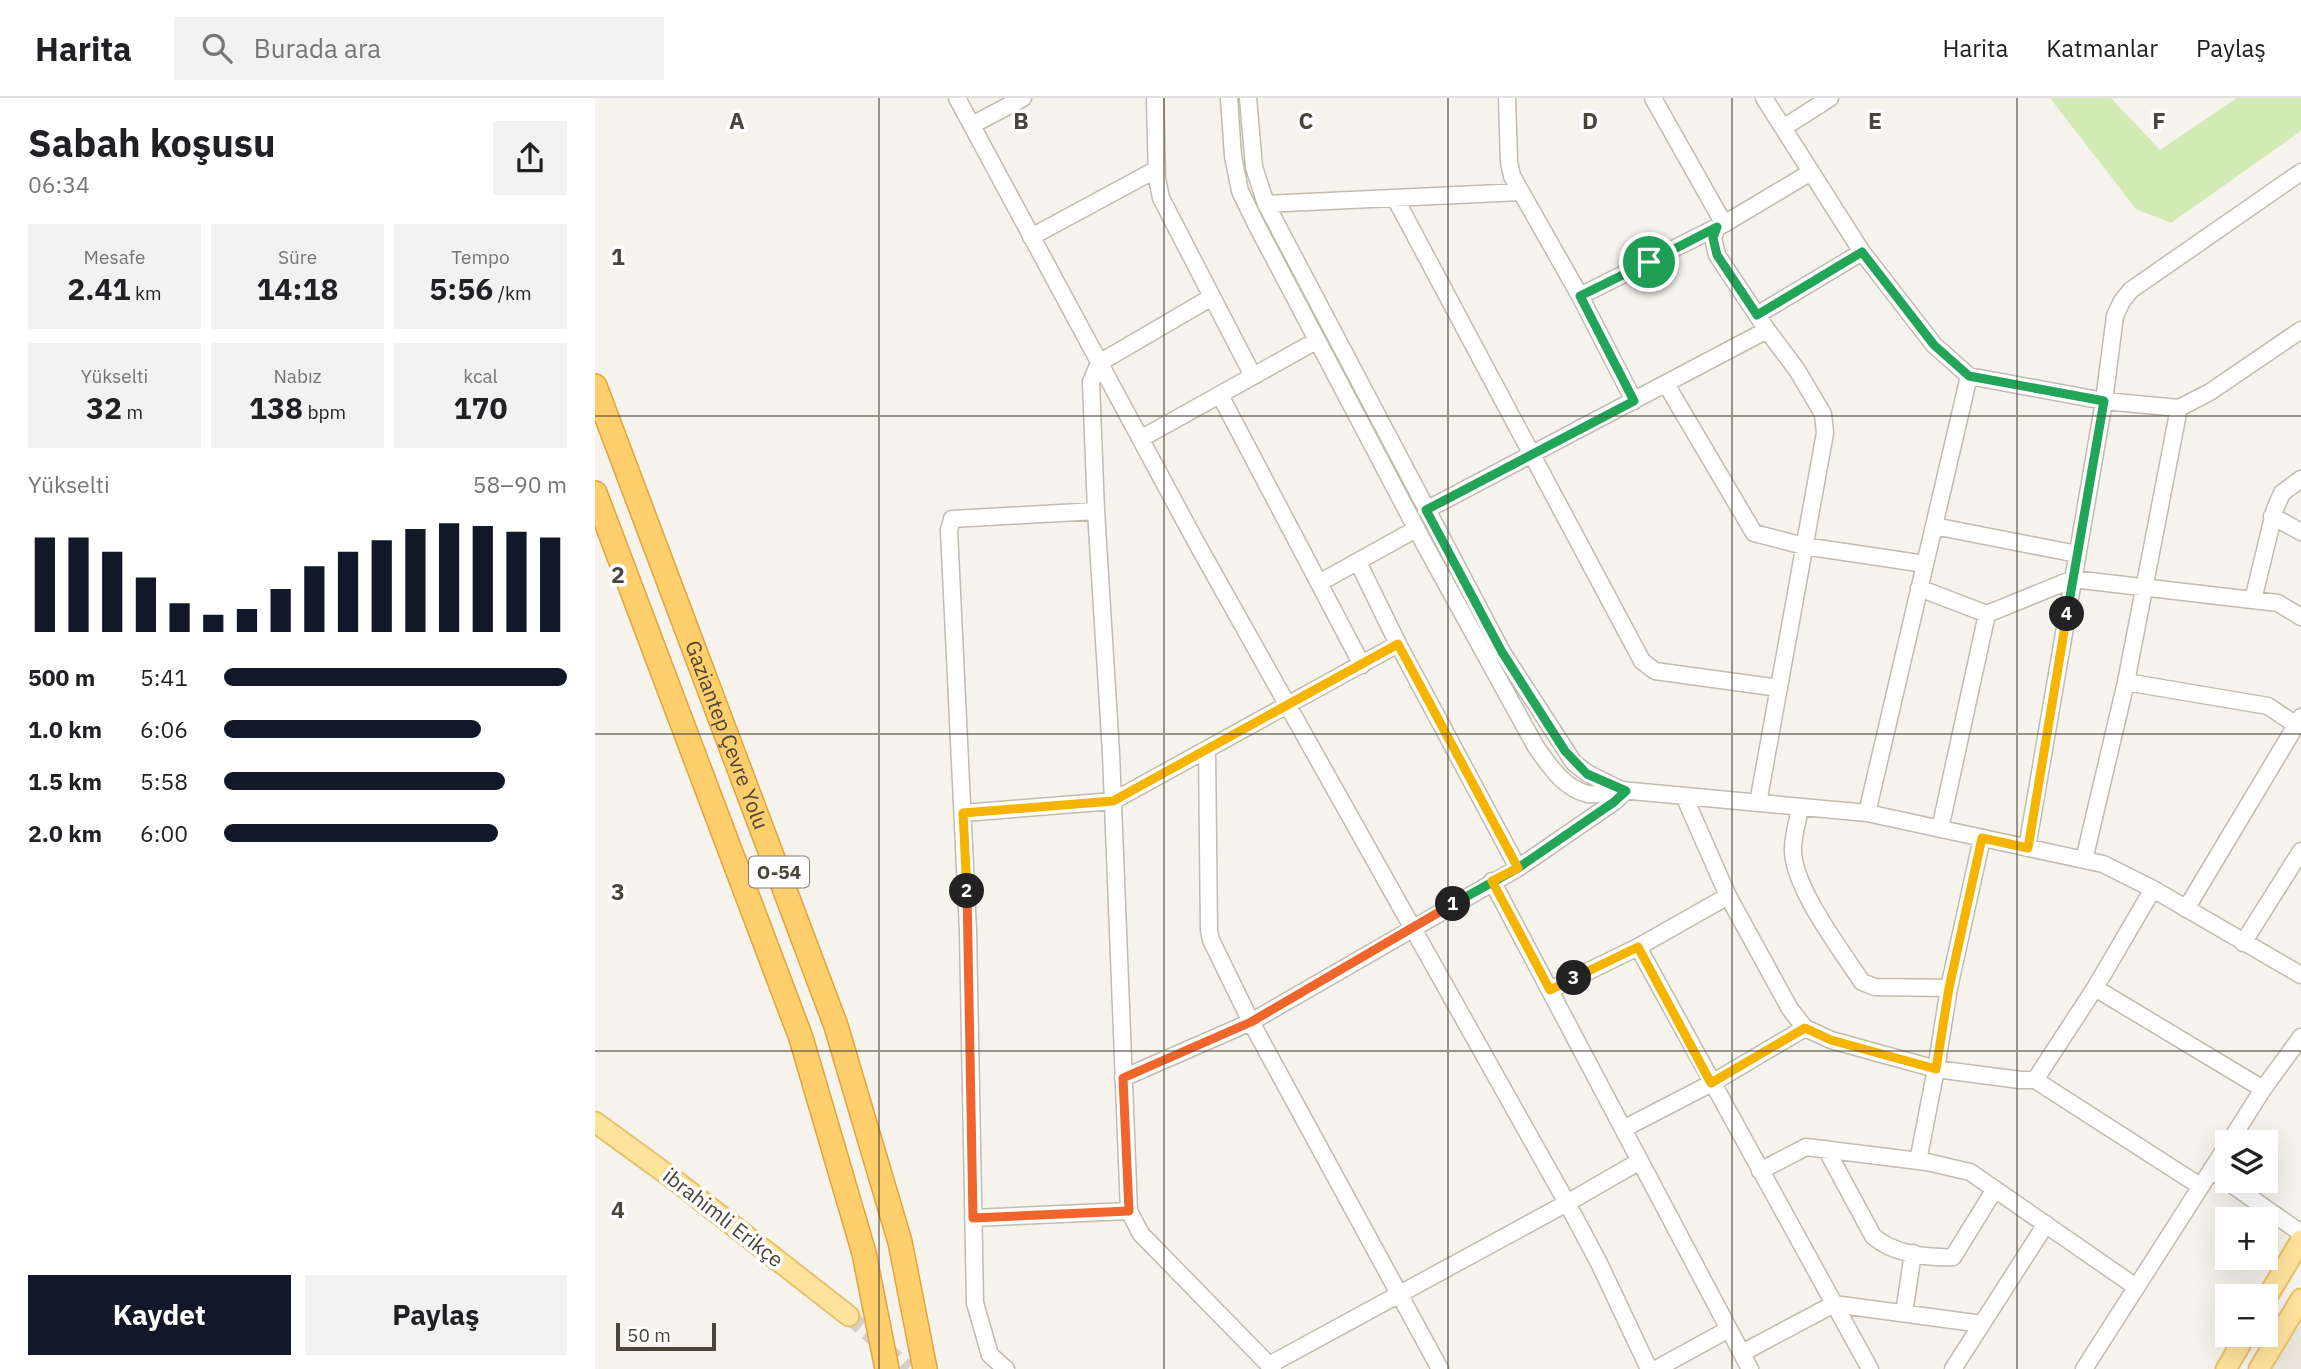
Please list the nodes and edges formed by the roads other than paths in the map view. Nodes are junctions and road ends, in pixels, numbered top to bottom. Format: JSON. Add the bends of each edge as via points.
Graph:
{"nodes":[{"id":1,"x":957,"y":98,"type":"edge"},
{"id":2,"x":1023,"y":98,"type":"edge"},
{"id":3,"x":1154,"y":98,"type":"edge"},
{"id":4,"x":1229,"y":98,"type":"edge"},
{"id":5,"x":1248,"y":98,"type":"edge"},
{"id":6,"x":1507,"y":98,"type":"edge"},
{"id":7,"x":1653,"y":98,"type":"edge"},
{"id":8,"x":1764,"y":98,"type":"edge"},
{"id":9,"x":1829,"y":98,"type":"edge"},
{"id":10,"x":972,"y":125,"type":"junction"},
{"id":11,"x":1783,"y":128,"type":"junction"},
{"id":12,"x":1157,"y":169,"type":"junction"},
{"id":13,"x":1811,"y":172,"type":"junction"},
{"id":14,"x":2301,"y":172,"type":"edge"},
{"id":15,"x":1521,"y":192,"type":"junction"},
{"id":16,"x":1395,"y":198,"type":"junction"},
{"id":17,"x":1266,"y":204,"type":"junction"},
{"id":18,"x":1721,"y":226,"type":"junction"},
{"id":19,"x":1031,"y":237,"type":"junction"},
{"id":20,"x":1862,"y":252,"type":"junction"},
{"id":21,"x":1580,"y":296,"type":"junction"},
{"id":22,"x":1212,"y":297,"type":"junction"},
{"id":23,"x":1757,"y":315,"type":"junction"},
{"id":24,"x":1767,"y":330,"type":"junction"},
{"id":25,"x":2301,"y":330,"type":"edge"},
{"id":26,"x":1316,"y":341,"type":"junction"},
{"id":27,"x":1099,"y":363,"type":"junction"},
{"id":28,"x":1253,"y":376,"type":"junction"},
{"id":29,"x":1969,"y":376,"type":"junction"},
{"id":30,"x":1665,"y":384,"type":"junction"},
{"id":31,"x":595,"y":386,"type":"edge"},
{"id":32,"x":1220,"y":395,"type":"junction"},
{"id":33,"x":1634,"y":401,"type":"junction"},
{"id":34,"x":2104,"y":401,"type":"junction"},
{"id":35,"x":2179,"y":408,"type":"junction"},
{"id":36,"x":1142,"y":438,"type":"junction"},
{"id":37,"x":1534,"y":455,"type":"junction"},
{"id":38,"x":2301,"y":479,"type":"edge"},
{"id":39,"x":595,"y":493,"type":"edge"},
{"id":40,"x":1426,"y":510,"type":"junction"},
{"id":41,"x":1096,"y":511,"type":"junction"},
{"id":42,"x":2272,"y":516,"type":"junction"},
{"id":43,"x":1934,"y":526,"type":"junction"},
{"id":44,"x":1416,"y":529,"type":"junction"},
{"id":45,"x":2301,"y":532,"type":"edge"},
{"id":46,"x":1804,"y":546,"type":"junction"},
{"id":47,"x":2077,"y":554,"type":"junction"},
{"id":48,"x":1358,"y":562,"type":"junction"},
{"id":49,"x":1925,"y":564,"type":"junction"},
{"id":50,"x":2073,"y":579,"type":"junction"},
{"id":51,"x":1319,"y":583,"type":"junction"},
{"id":52,"x":1919,"y":588,"type":"junction"},
{"id":53,"x":2142,"y":588,"type":"junction"},
{"id":54,"x":2253,"y":600,"type":"junction"},
{"id":55,"x":1987,"y":614,"type":"junction"},
{"id":56,"x":2301,"y":617,"type":"edge"},
{"id":57,"x":1398,"y":644,"type":"junction"},
{"id":58,"x":1362,"y":665,"type":"junction"},
{"id":59,"x":2126,"y":682,"type":"junction"},
{"id":60,"x":1779,"y":688,"type":"junction"},
{"id":61,"x":1289,"y":706,"type":"junction"},
{"id":62,"x":2299,"y":721,"type":"edge"},
{"id":63,"x":1207,"y":750,"type":"junction"},
{"id":64,"x":1624,"y":791,"type":"junction"},
{"id":65,"x":1684,"y":796,"type":"junction"},
{"id":66,"x":1113,"y":801,"type":"junction"},
{"id":67,"x":1758,"y":803,"type":"junction"},
{"id":68,"x":1800,"y":807,"type":"junction"},
{"id":69,"x":963,"y":813,"type":"junction"},
{"id":70,"x":1867,"y":813,"type":"junction"},
{"id":71,"x":1940,"y":829,"type":"junction"},
{"id":72,"x":1982,"y":838,"type":"junction"},
{"id":73,"x":2028,"y":848,"type":"junction"},
{"id":74,"x":2301,"y":852,"type":"edge"},
{"id":75,"x":2084,"y":860,"type":"junction"},
{"id":76,"x":1518,"y":868,"type":"junction"},
{"id":77,"x":1492,"y":881,"type":"junction"},
{"id":78,"x":2153,"y":889,"type":"junction"},
{"id":79,"x":1728,"y":896,"type":"junction"},
{"id":80,"x":2186,"y":909,"type":"junction"},
{"id":81,"x":1413,"y":927,"type":"junction"},
{"id":82,"x":2243,"y":943,"type":"junction"},
{"id":83,"x":1638,"y":947,"type":"junction"},
{"id":84,"x":2301,"y":975,"type":"edge"},
{"id":85,"x":1949,"y":988,"type":"junction"},
{"id":86,"x":2095,"y":988,"type":"junction"},
{"id":87,"x":1550,"y":990,"type":"junction"},
{"id":88,"x":1251,"y":1022,"type":"junction"},
{"id":89,"x":1805,"y":1028,"type":"junction"},
{"id":90,"x":2301,"y":1037,"type":"edge"},
{"id":91,"x":1936,"y":1069,"type":"junction"},
{"id":92,"x":1123,"y":1078,"type":"junction"},
{"id":93,"x":2035,"y":1080,"type":"junction"},
{"id":94,"x":1711,"y":1083,"type":"junction"},
{"id":95,"x":2263,"y":1089,"type":"junction"},
{"id":96,"x":595,"y":1122,"type":"edge"},
{"id":97,"x":1623,"y":1129,"type":"junction"},
{"id":98,"x":2236,"y":1130,"type":"edge"},
{"id":99,"x":1826,"y":1149,"type":"junction"},
{"id":100,"x":1640,"y":1161,"type":"junction"},
{"id":101,"x":1918,"y":1161,"type":"junction"},
{"id":102,"x":2215,"y":1164,"type":"edge"},
{"id":103,"x":2211,"y":1170,"type":"junction"},
{"id":104,"x":1760,"y":1171,"type":"junction"},
{"id":105,"x":2200,"y":1186,"type":"junction"},
{"id":106,"x":1995,"y":1189,"type":"junction"},
{"id":107,"x":1567,"y":1203,"type":"junction"},
{"id":108,"x":1129,"y":1211,"type":"junction"},
{"id":109,"x":973,"y":1218,"type":"junction"},
{"id":110,"x":2046,"y":1224,"type":"junction"},
{"id":111,"x":2301,"y":1233,"type":"edge"},
{"id":112,"x":2301,"y":1240,"type":"edge"},
{"id":113,"x":1913,"y":1253,"type":"junction"},
{"id":114,"x":2275,"y":1284,"type":"edge"},
{"id":115,"x":2136,"y":1287,"type":"junction"},
{"id":116,"x":1400,"y":1294,"type":"junction"},
{"id":117,"x":2301,"y":1299,"type":"edge"},
{"id":118,"x":1835,"y":1304,"type":"junction"},
{"id":119,"x":1904,"y":1313,"type":"junction"},
{"id":120,"x":849,"y":1316,"type":"tunnel mouth"},
{"id":121,"x":1982,"y":1324,"type":"junction"},
{"id":122,"x":1729,"y":1329,"type":"junction"},
{"id":123,"x":2239,"y":1347,"type":"edge"},
{"id":124,"x":1742,"y":1353,"type":"junction"},
{"id":125,"x":1271,"y":1367,"type":"edge"},
{"id":126,"x":887,"y":1369,"type":"edge"},
{"id":127,"x":925,"y":1369,"type":"edge"},
{"id":128,"x":1006,"y":1369,"type":"edge"},
{"id":129,"x":1440,"y":1369,"type":"edge"},
{"id":130,"x":1650,"y":1369,"type":"edge"},
{"id":131,"x":1656,"y":1369,"type":"edge"},
{"id":132,"x":1751,"y":1369,"type":"edge"},
{"id":133,"x":1870,"y":1369,"type":"edge"},
{"id":134,"x":1953,"y":1369,"type":"edge"},
{"id":135,"x":2084,"y":1369,"type":"edge"},
{"id":136,"x":2227,"y":1369,"type":"edge"},
{"id":137,"x":2259,"y":1369,"type":"edge"}],
"edges":[{"from":1,"to":10,"type":"street"},
{"from":2,"to":10,"type":"street"},
{"from":3,"to":12,"type":"street"},
{"from":4,"to":26,"type":"street","via":[[1240,191]]},
{"from":5,"to":17,"type":"street","via":[[1254,167]]},
{"from":6,"to":15,"type":"street","via":[[1509,162]]},
{"from":7,"to":18,"type":"street"},
{"from":8,"to":11,"type":"street"},
{"from":9,"to":11,"type":"street"},
{"from":10,"to":19,"type":"street"},
{"from":11,"to":13,"type":"street"},
{"from":12,"to":19,"type":"street"},
{"from":12,"to":22,"type":"street","via":[[1166,211]]},
{"from":13,"to":18,"type":"street"},
{"from":13,"to":20,"type":"street"},
{"from":14,"to":34,"type":"street","via":[[2131,290],[2115,316]]},
{"from":15,"to":16,"type":"street"},
{"from":15,"to":21,"type":"street"},
{"from":16,"to":17,"type":"street"},
{"from":16,"to":37,"type":"street"},
{"from":17,"to":40,"type":"street"},
{"from":18,"to":21,"type":"street"},
{"from":18,"to":23,"type":"street","via":[[1713,238],[1717,255]]},
{"from":19,"to":27,"type":"street"},
{"from":20,"to":23,"type":"street"},
{"from":20,"to":29,"type":"street","via":[[1934,345]]},
{"from":21,"to":33,"type":"street"},
{"from":22,"to":27,"type":"street"},
{"from":22,"to":28,"type":"street"},
{"from":23,"to":24,"type":"street"},
{"from":24,"to":30,"type":"street"},
{"from":24,"to":46,"type":"street","via":[[1823,414],[1825,433]]},
{"from":25,"to":35,"type":"street","via":[[2210,393]]},
{"from":26,"to":28,"type":"street"},
{"from":26,"to":44,"type":"street"},
{"from":27,"to":36,"type":"street"},
{"from":27,"to":41,"type":"street","via":[[1091,382]]},
{"from":28,"to":32,"type":"street"},
{"from":29,"to":34,"type":"street"},
{"from":29,"to":43,"type":"street"},
{"from":30,"to":33,"type":"street"},
{"from":30,"to":46,"type":"street","via":[[1753,533]]},
{"from":31,"to":127,"type":"highway","name":"Gaziantep Çevre Yolu","number":"O-54","via":[[836,1026],[899,1242]]},
{"from":32,"to":36,"type":"street"},
{"from":32,"to":51,"type":"street"},
{"from":33,"to":37,"type":"street"},
{"from":34,"to":35,"type":"street"},
{"from":34,"to":47,"type":"street"},
{"from":35,"to":53,"type":"street"},
{"from":36,"to":61,"type":"street"},
{"from":37,"to":40,"type":"street"},
{"from":37,"to":60,"type":"street","via":[[1642,661],[1655,671]]},
{"from":38,"to":42,"type":"street","via":[[2282,493]]},
{"from":39,"to":126,"type":"highway","name":"Gaziantep Çevre Yolu","number":"O-54","via":[[801,1038],[864,1253]]},
{"from":40,"to":64,"type":"street","via":[[1502,652],[1565,751],[1587,774]]},
{"from":41,"to":66,"type":"street"},
{"from":41,"to":69,"type":"street","via":[[952,519]]},
{"from":42,"to":45,"type":"street"},
{"from":42,"to":54,"type":"street"},
{"from":43,"to":47,"type":"street"},
{"from":43,"to":49,"type":"street"},
{"from":44,"to":48,"type":"street"},
{"from":44,"to":64,"type":"street","via":[[1555,774],[1589,794]]},
{"from":46,"to":49,"type":"street"},
{"from":46,"to":60,"type":"street"},
{"from":47,"to":50,"type":"street"},
{"from":48,"to":51,"type":"street"},
{"from":48,"to":57,"type":"street"},
{"from":49,"to":52,"type":"street"},
{"from":50,"to":53,"type":"street"},
{"from":50,"to":55,"type":"street"},
{"from":50,"to":73,"type":"street"},
{"from":51,"to":58,"type":"street"},
{"from":52,"to":55,"type":"street"},
{"from":52,"to":70,"type":"street"},
{"from":53,"to":54,"type":"street"},
{"from":53,"to":59,"type":"street"},
{"from":54,"to":56,"type":"street","via":[[2278,603]]},
{"from":55,"to":71,"type":"street"},
{"from":57,"to":58,"type":"street"},
{"from":57,"to":76,"type":"street"},
{"from":58,"to":61,"type":"street"},
{"from":59,"to":62,"type":"street","via":[[2268,706]]},
{"from":59,"to":75,"type":"street"},
{"from":60,"to":67,"type":"street"},
{"from":61,"to":63,"type":"street"},
{"from":61,"to":81,"type":"street"},
{"from":62,"to":80,"type":"street"},
{"from":63,"to":66,"type":"street"},
{"from":63,"to":88,"type":"street","via":[[1209,931]]},
{"from":64,"to":65,"type":"street"},
{"from":64,"to":76,"type":"street"},
{"from":65,"to":67,"type":"street"},
{"from":65,"to":79,"type":"street"},
{"from":66,"to":69,"type":"street"},
{"from":66,"to":92,"type":"street"},
{"from":67,"to":68,"type":"street"},
{"from":68,"to":70,"type":"street"},
{"from":68,"to":85,"type":"street","via":[[1793,850],[1801,886],[1861,982]]},
{"from":69,"to":109,"type":"street"},
{"from":70,"to":71,"type":"street"},
{"from":71,"to":72,"type":"street"},
{"from":72,"to":73,"type":"street"},
{"from":72,"to":85,"type":"street"},
{"from":73,"to":75,"type":"street"},
{"from":74,"to":82,"type":"street"},
{"from":75,"to":78,"type":"street","via":[[2103,864]]},
{"from":76,"to":77,"type":"street"},
{"from":77,"to":81,"type":"street"},
{"from":77,"to":87,"type":"street"},
{"from":78,"to":80,"type":"street"},
{"from":78,"to":86,"type":"street"},
{"from":79,"to":83,"type":"street"},
{"from":79,"to":89,"type":"street"},
{"from":80,"to":82,"type":"street"},
{"from":81,"to":88,"type":"street"},
{"from":81,"to":107,"type":"street"},
{"from":82,"to":84,"type":"street"},
{"from":83,"to":87,"type":"street"},
{"from":83,"to":94,"type":"street"},
{"from":85,"to":91,"type":"street"},
{"from":86,"to":93,"type":"street"},
{"from":86,"to":95,"type":"street"},
{"from":87,"to":97,"type":"street"},
{"from":88,"to":92,"type":"street"},
{"from":88,"to":116,"type":"street"},
{"from":89,"to":91,"type":"street","via":[[1831,1040]]},
{"from":89,"to":94,"type":"street"},
{"from":90,"to":95,"type":"street"},
{"from":91,"to":93,"type":"street"},
{"from":91,"to":101,"type":"street"},
{"from":92,"to":108,"type":"street"},
{"from":93,"to":105,"type":"street"},
{"from":94,"to":97,"type":"street"},
{"from":94,"to":104,"type":"street"},
{"from":95,"to":98,"type":"street"},
{"from":96,"to":120,"type":"main road","name":"ibrahimli Erikçe"},
{"from":97,"to":100,"type":"street"},
{"from":99,"to":101,"type":"street"},
{"from":99,"to":104,"type":"street","via":[[1806,1147]]},
{"from":99,"to":113,"type":"street","via":[[1873,1236],[1885,1247]]},
{"from":100,"to":107,"type":"street"},
{"from":100,"to":122,"type":"street"},
{"from":101,"to":106,"type":"street","via":[[1970,1172]]},
{"from":102,"to":103,"type":"street"},
{"from":103,"to":105,"type":"street"},
{"from":103,"to":111,"type":"street"},
{"from":104,"to":118,"type":"street"},
{"from":105,"to":115,"type":"street"},
{"from":106,"to":110,"type":"street"},
{"from":106,"to":113,"type":"street","via":[[1953,1256]]},
{"from":107,"to":116,"type":"street"},
{"from":107,"to":130,"type":"street"},
{"from":108,"to":109,"type":"street"},
{"from":108,"to":125,"type":"street","via":[[1141,1234]]},
{"from":109,"to":128,"type":"street","via":[[975,1303],[990,1356]]},
{"from":110,"to":115,"type":"street"},
{"from":110,"to":121,"type":"street"},
{"from":112,"to":114,"type":"main road"},
{"from":113,"to":119,"type":"street"},
{"from":115,"to":135,"type":"street"},
{"from":116,"to":125,"type":"street"},
{"from":116,"to":129,"type":"street"},
{"from":117,"to":137,"type":"main road"},
{"from":118,"to":119,"type":"street"},
{"from":118,"to":124,"type":"street"},
{"from":118,"to":133,"type":"street"},
{"from":119,"to":121,"type":"street"},
{"from":121,"to":134,"type":"street"},
{"from":122,"to":124,"type":"street"},
{"from":122,"to":131,"type":"street"},
{"from":123,"to":136,"type":"main road"},
{"from":124,"to":132,"type":"street"}]}
